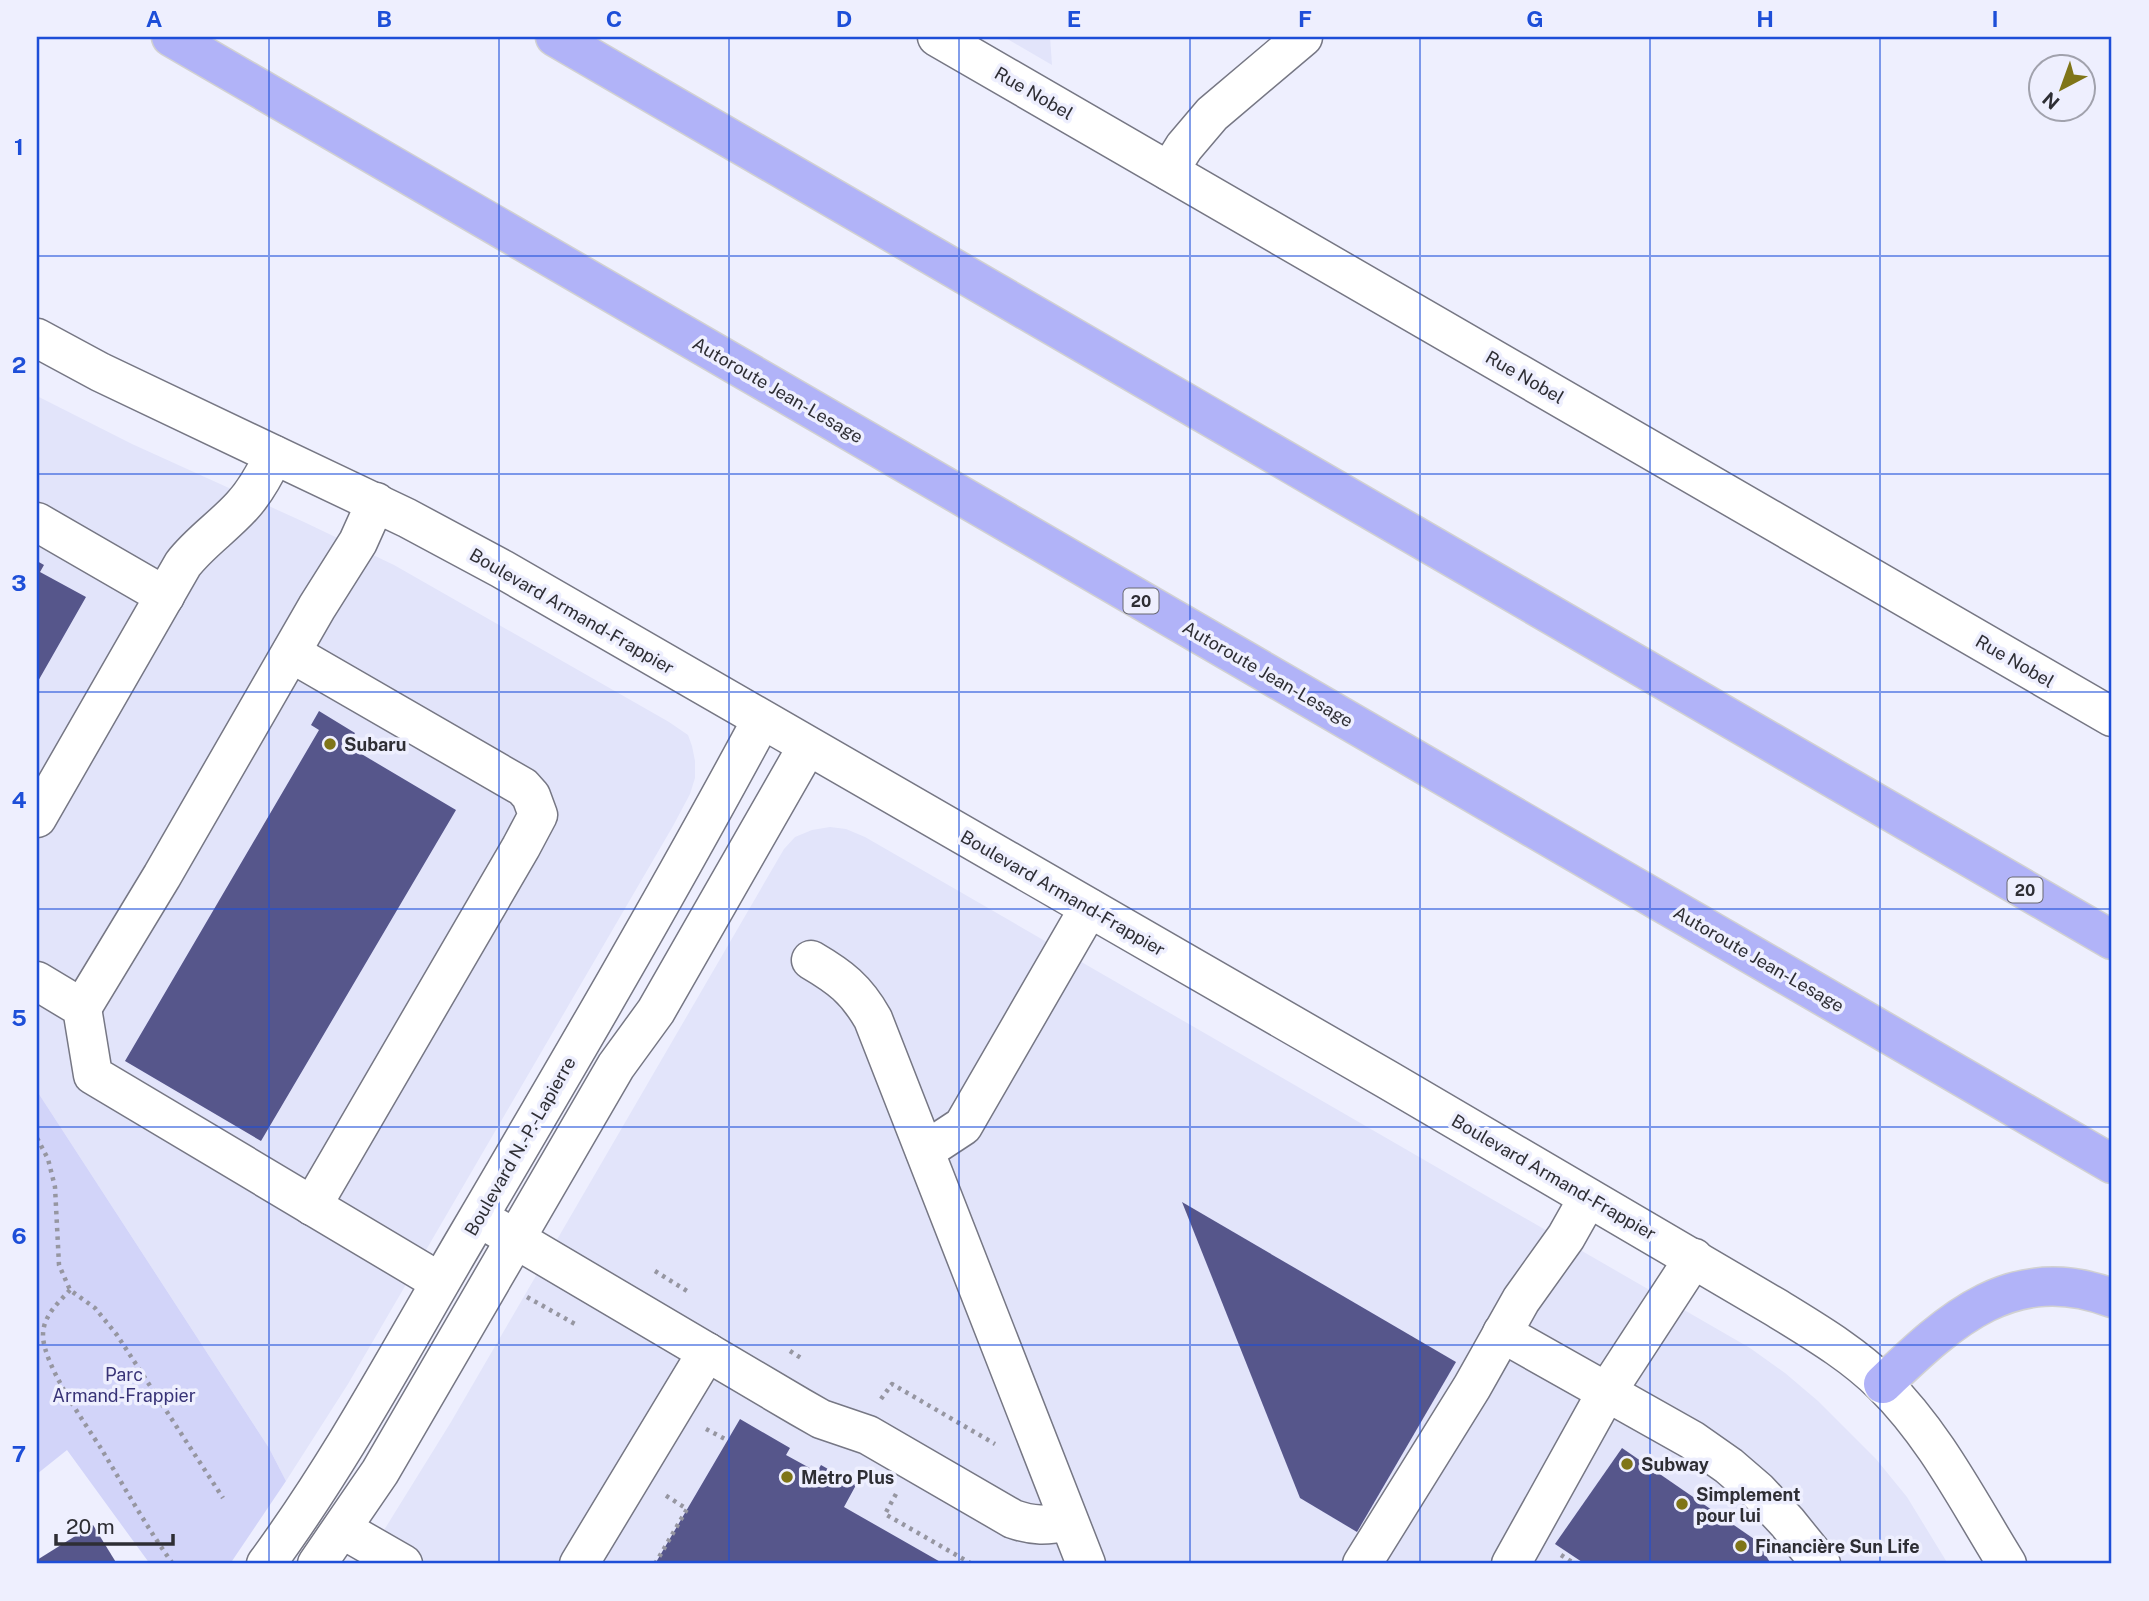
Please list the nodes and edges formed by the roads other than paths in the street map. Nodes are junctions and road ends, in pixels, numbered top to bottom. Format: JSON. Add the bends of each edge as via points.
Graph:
{"nodes":[{"id":1,"x":171,"y":37,"type":"edge"},
{"id":2,"x":555,"y":37,"type":"edge"},
{"id":3,"x":937,"y":37,"type":"edge"},
{"id":4,"x":1303,"y":37,"type":"edge"},
{"id":5,"x":1169,"y":171,"type":"junction"},
{"id":6,"x":37,"y":338,"type":"edge"},
{"id":7,"x":274,"y":455,"type":"junction"},
{"id":8,"x":376,"y":502,"type":"junction"},
{"id":9,"x":37,"y":522,"type":"edge"},
{"id":10,"x":165,"y":596,"type":"junction"},
{"id":11,"x":291,"y":653,"type":"junction"},
{"id":12,"x":2112,"y":717,"type":"edge"},
{"id":13,"x":761,"y":721,"type":"junction"},
{"id":14,"x":807,"y":747,"type":"junction"},
{"id":15,"x":37,"y":818,"type":"edge"},
{"id":16,"x":1089,"y":908,"type":"junction"},
{"id":17,"x":2112,"y":940,"type":"edge"},
{"id":18,"x":811,"y":960,"type":"dead end"},
{"id":19,"x":37,"y":981,"type":"edge"},
{"id":20,"x":82,"y":1009,"type":"junction"},
{"id":21,"x":925,"y":1152,"type":"junction"},
{"id":22,"x":2112,"y":1164,"type":"edge"},
{"id":23,"x":1588,"y":1198,"type":"junction"},
{"id":24,"x":312,"y":1206,"type":"junction"},
{"id":25,"x":478,"y":1217,"type":"junction"},
{"id":26,"x":515,"y":1239,"type":"junction"},
{"id":27,"x":1694,"y":1258,"type":"junction"},
{"id":28,"x":440,"y":1282,"type":"junction"},
{"id":29,"x":2112,"y":1298,"type":"edge"},
{"id":30,"x":1502,"y":1333,"type":"junction"},
{"id":31,"x":707,"y":1352,"type":"junction"},
{"id":32,"x":1883,"y":1384,"type":"junction"},
{"id":33,"x":1606,"y":1392,"type":"junction"},
{"id":34,"x":1068,"y":1521,"type":"junction"},
{"id":35,"x":342,"y":1529,"type":"junction"},
{"id":36,"x":2005,"y":1562,"type":"edge"},
{"id":37,"x":266,"y":1564,"type":"edge"},
{"id":38,"x":317,"y":1564,"type":"edge"},
{"id":39,"x":403,"y":1564,"type":"edge"},
{"id":40,"x":579,"y":1564,"type":"edge"},
{"id":41,"x":1086,"y":1564,"type":"edge"},
{"id":42,"x":1362,"y":1564,"type":"edge"},
{"id":43,"x":1511,"y":1564,"type":"edge"},
{"id":44,"x":1821,"y":1564,"type":"edge"}],
"edges":[{"from":1,"to":22,"type":"highway","name":"Autoroute Jean-Lesage","number":"20"},
{"from":2,"to":17,"type":"highway","number":"20"},
{"from":3,"to":5,"type":"street","name":"Rue Nobel"},
{"from":4,"to":5,"type":"street","via":[[1212,114]]},
{"from":5,"to":12,"type":"street","name":"Rue Nobel"},
{"from":6,"to":7,"type":"street","name":"Boulevard Armand-Frappier"},
{"from":7,"to":8,"type":"street","name":"Boulevard Armand-Frappier"},
{"from":7,"to":10,"type":"street","via":[[253,494],[194,549]]},
{"from":8,"to":11,"type":"street","via":[[358,542]]},
{"from":8,"to":13,"type":"street","name":"Boulevard Armand-Frappier"},
{"from":9,"to":10,"type":"street"},
{"from":10,"to":15,"type":"street"},
{"from":11,"to":20,"type":"street"},
{"from":11,"to":24,"type":"street","via":[[523,787],[538,815]]},
{"from":13,"to":14,"type":"street","name":"Boulevard Armand-Frappier"},
{"from":13,"to":25,"type":"street","name":"Boulevard N.-P.-Lapierre"},
{"from":14,"to":16,"type":"street","name":"Boulevard Armand-Frappier"},
{"from":14,"to":26,"type":"street","via":[[656,1011],[616,1066]]},
{"from":16,"to":21,"type":"street","via":[[963,1126]]},
{"from":16,"to":23,"type":"street","name":"Boulevard Armand-Frappier"},
{"from":18,"to":21,"type":"street","via":[[845,981],[863,1001]]},
{"from":19,"to":20,"type":"street"},
{"from":20,"to":24,"type":"street","via":[[93,1075]]},
{"from":21,"to":34,"type":"street"},
{"from":23,"to":27,"type":"street","name":"Boulevard Armand-Frappier"},
{"from":23,"to":30,"type":"street"},
{"from":24,"to":28,"type":"street"},
{"from":25,"to":26,"type":"street"},
{"from":25,"to":28,"type":"street","name":"Boulevard N.-P.-Lapierre"},
{"from":26,"to":31,"type":"street"},
{"from":26,"to":35,"type":"street"},
{"from":27,"to":32,"type":"street","name":"Boulevard Armand-Frappier","via":[[1822,1336]]},
{"from":27,"to":33,"type":"street"},
{"from":28,"to":37,"type":"street","name":"Boulevard N.-P.-Lapierre","via":[[335,1462]]},
{"from":29,"to":32,"type":"highway","via":[[2050,1285],[1997,1296],[1958,1320]]},
{"from":30,"to":33,"type":"street"},
{"from":30,"to":42,"type":"street"},
{"from":31,"to":34,"type":"street","via":[[821,1419],[867,1435],[1013,1519],[1033,1526]]},
{"from":31,"to":40,"type":"street"},
{"from":32,"to":36,"type":"street","name":"Boulevard Armand-Frappier","via":[[1938,1453]]},
{"from":33,"to":43,"type":"street"},
{"from":33,"to":44,"type":"street","via":[[1729,1466],[1758,1491]]},
{"from":34,"to":41,"type":"street"},
{"from":35,"to":38,"type":"street"},
{"from":35,"to":39,"type":"street"}]}
